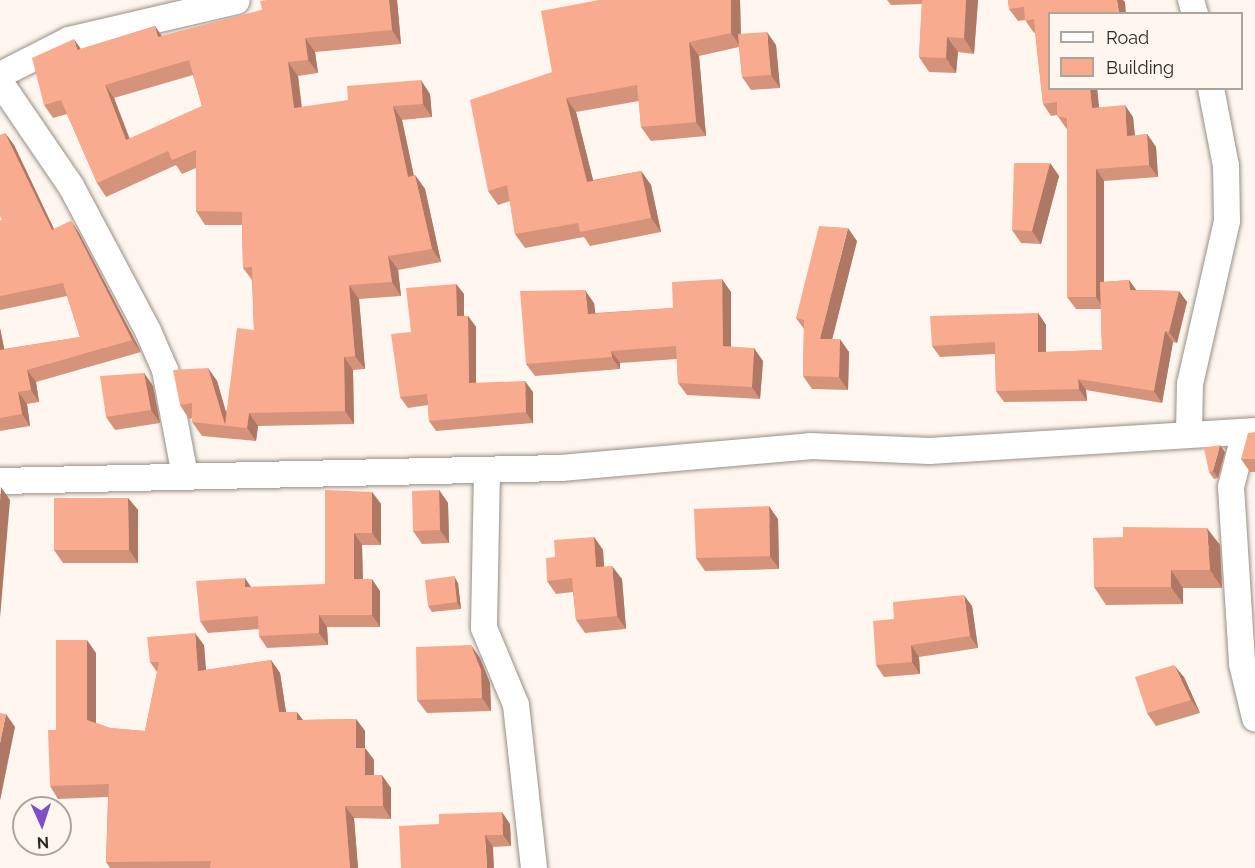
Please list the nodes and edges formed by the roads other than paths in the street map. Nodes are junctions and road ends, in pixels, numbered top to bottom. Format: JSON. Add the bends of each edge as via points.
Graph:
{"nodes":[{"id":1,"x":237,"y":2,"type":"dead end"},
{"id":2,"x":0,"y":75,"type":"edge"},
{"id":3,"x":0,"y":81,"type":"edge"},
{"id":4,"x":1211,"y":90,"type":"edge"},
{"id":5,"x":1250,"y":432,"type":"edge"},
{"id":6,"x":1189,"y":434,"type":"junction"},
{"id":7,"x":487,"y":470,"type":"junction"},
{"id":8,"x":185,"y":476,"type":"junction"},
{"id":9,"x":0,"y":481,"type":"edge"},
{"id":10,"x":1255,"y":718,"type":"edge"},
{"id":11,"x":533,"y":866,"type":"edge"}],
"edges":[{"from":1,"to":2,"type":"street","via":[[69,40]]},
{"from":3,"to":8,"type":"street","via":[[71,186],[148,331],[165,370]]},
{"from":4,"to":6,"type":"street","via":[[1226,166],[1227,221],[1190,384]]},
{"from":5,"to":6,"type":"street"},
{"from":5,"to":10,"type":"street","via":[[1231,487],[1242,664]]},
{"from":6,"to":7,"type":"street","via":[[930,451],[810,446]]},
{"from":7,"to":8,"type":"street"},
{"from":7,"to":11,"type":"street","via":[[484,628],[516,705]]},
{"from":8,"to":9,"type":"street"}]}
